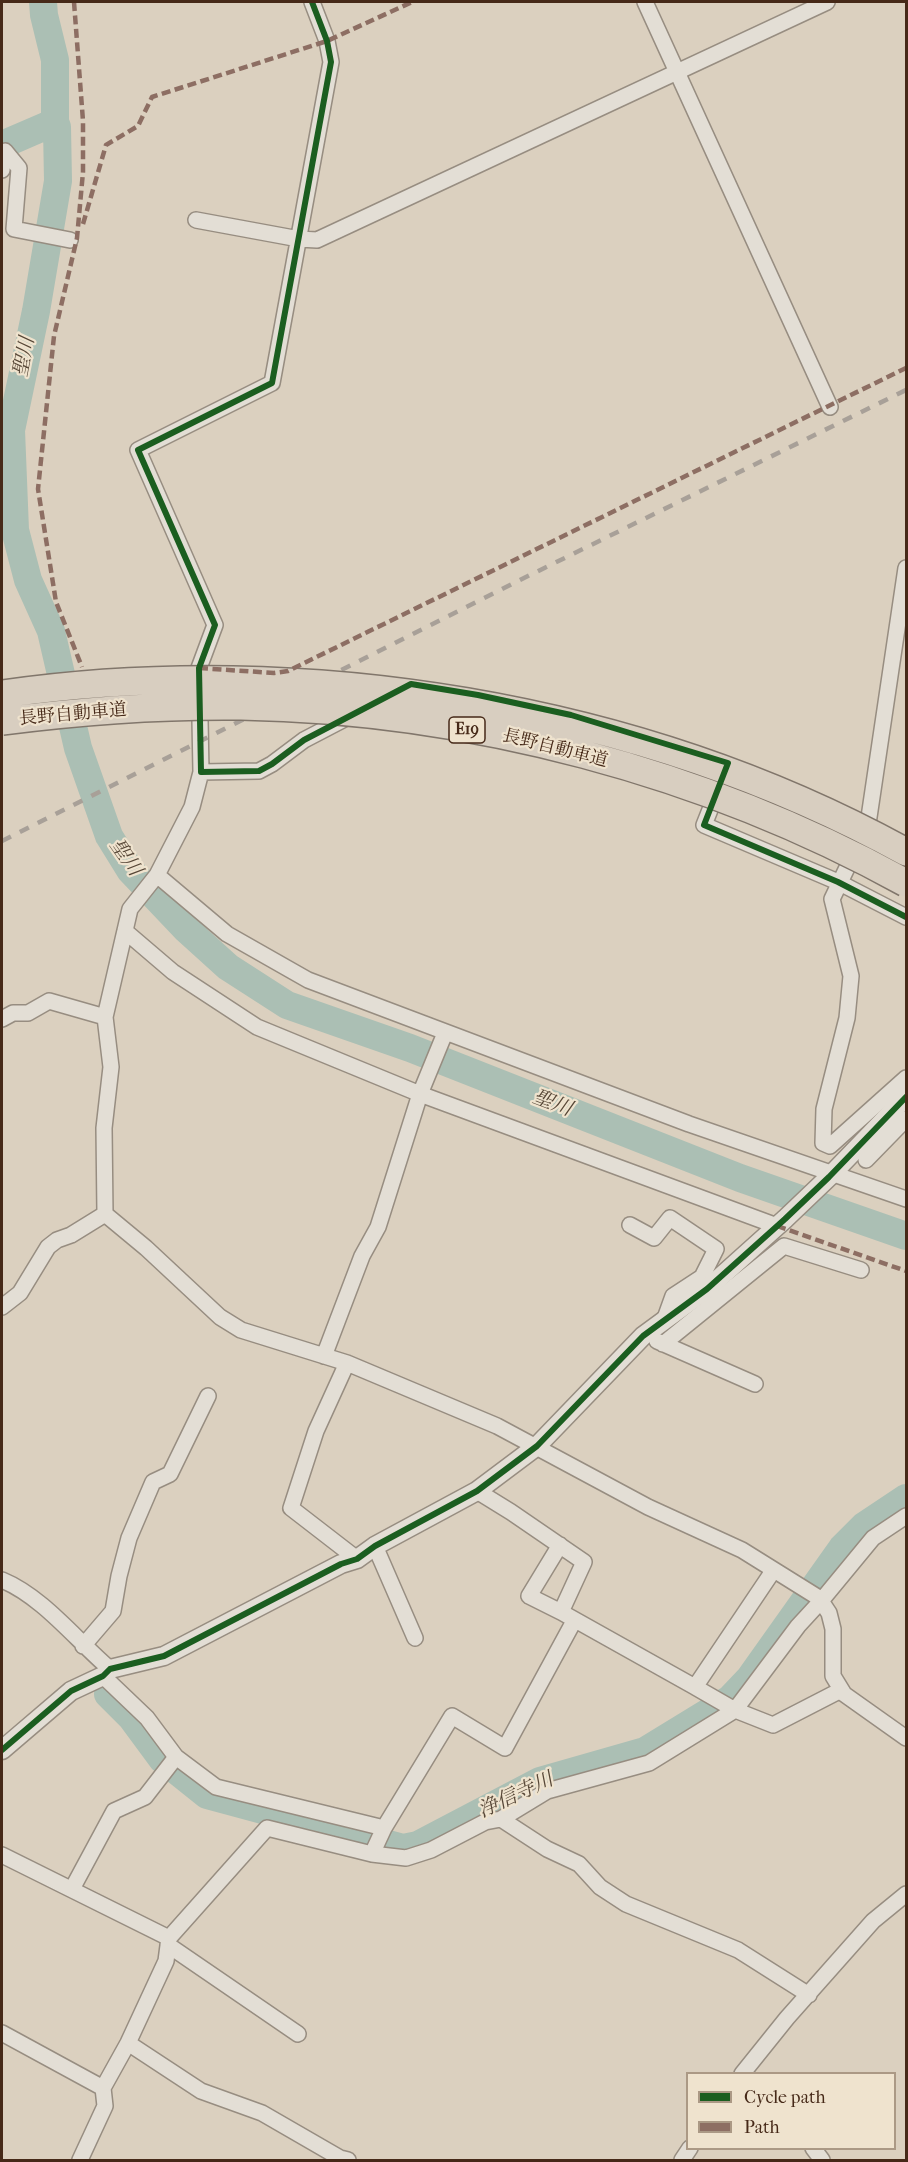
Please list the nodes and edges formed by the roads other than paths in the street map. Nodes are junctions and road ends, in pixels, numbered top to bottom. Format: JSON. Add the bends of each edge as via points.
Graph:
{"nodes":[{"id":1,"x":312,"y":2,"type":"edge"},
{"id":2,"x":645,"y":2,"type":"edge"},
{"id":3,"x":827,"y":2,"type":"edge"},
{"id":4,"x":678,"y":72,"type":"junction"},
{"id":5,"x":2,"y":152,"type":"edge"},
{"id":6,"x":2,"y":170,"type":"edge"},
{"id":7,"x":196,"y":219,"type":"dead end"},
{"id":8,"x":299,"y":239,"type":"junction"},
{"id":9,"x":70,"y":240,"type":"dead end"},
{"id":10,"x":830,"y":407,"type":"dead end"},
{"id":11,"x":906,"y":568,"type":"edge"},
{"id":12,"x":199,"y":668,"type":"junction"},
{"id":13,"x":2,"y":685,"type":"edge"},
{"id":14,"x":12,"y":688,"type":"edge"},
{"id":15,"x":2,"y":721,"type":"edge"},
{"id":16,"x":728,"y":763,"type":"junction"},
{"id":17,"x":201,"y":772,"type":"junction"},
{"id":18,"x":868,"y":824,"type":"junction"},
{"id":19,"x":906,"y":843,"type":"edge"},
{"id":20,"x":906,"y":852,"type":"edge"},
{"id":21,"x":157,"y":875,"type":"junction"},
{"id":22,"x":838,"y":882,"type":"junction"},
{"id":23,"x":906,"y":882,"type":"edge"},
{"id":24,"x":906,"y":917,"type":"edge"},
{"id":25,"x":125,"y":931,"type":"junction"},
{"id":26,"x":105,"y":1017,"type":"junction"},
{"id":27,"x":2,"y":1019,"type":"edge"},
{"id":28,"x":445,"y":1033,"type":"junction"},
{"id":29,"x":906,"y":1078,"type":"edge"},
{"id":30,"x":420,"y":1094,"type":"junction"},
{"id":31,"x":906,"y":1096,"type":"edge"},
{"id":32,"x":906,"y":1119,"type":"edge"},
{"id":33,"x":866,"y":1160,"type":"dead end"},
{"id":34,"x":831,"y":1175,"type":"junction"},
{"id":35,"x":906,"y":1199,"type":"edge"},
{"id":36,"x":105,"y":1214,"type":"junction"},
{"id":37,"x":781,"y":1223,"type":"junction"},
{"id":38,"x":630,"y":1225,"type":"dead end"},
{"id":39,"x":861,"y":1270,"type":"dead end"},
{"id":40,"x":2,"y":1306,"type":"edge"},
{"id":41,"x":664,"y":1321,"type":"junction"},
{"id":42,"x":643,"y":1335,"type":"junction"},
{"id":43,"x":663,"y":1344,"type":"junction"},
{"id":44,"x":324,"y":1356,"type":"junction"},
{"id":45,"x":347,"y":1363,"type":"junction"},
{"id":46,"x":755,"y":1384,"type":"dead end"},
{"id":47,"x":208,"y":1396,"type":"dead end"},
{"id":48,"x":537,"y":1446,"type":"junction"},
{"id":49,"x":477,"y":1491,"type":"junction"},
{"id":50,"x":906,"y":1516,"type":"edge"},
{"id":51,"x":560,"y":1545,"type":"junction"},
{"id":52,"x":375,"y":1546,"type":"junction"},
{"id":53,"x":357,"y":1558,"type":"junction"},
{"id":54,"x":773,"y":1571,"type":"junction"},
{"id":55,"x":2,"y":1580,"type":"edge"},
{"id":56,"x":820,"y":1600,"type":"junction"},
{"id":57,"x":561,"y":1612,"type":"junction"},
{"id":58,"x":574,"y":1621,"type":"junction"},
{"id":59,"x":416,"y":1638,"type":"dead end"},
{"id":60,"x":83,"y":1646,"type":"junction"},
{"id":61,"x":106,"y":1672,"type":"junction"},
{"id":62,"x":695,"y":1687,"type":"junction"},
{"id":63,"x":841,"y":1690,"type":"junction"},
{"id":64,"x":734,"y":1710,"type":"junction"},
{"id":65,"x":906,"y":1738,"type":"edge"},
{"id":66,"x":2,"y":1750,"type":"edge"},
{"id":67,"x":171,"y":1763,"type":"junction"},
{"id":68,"x":274,"y":1804,"type":"junction"},
{"id":69,"x":501,"y":1819,"type":"junction"},
{"id":70,"x":269,"y":1826,"type":"junction"},
{"id":71,"x":383,"y":1829,"type":"junction"},
{"id":72,"x":372,"y":1851,"type":"junction"},
{"id":73,"x":2,"y":1855,"type":"edge"},
{"id":74,"x":72,"y":1889,"type":"junction"},
{"id":75,"x":906,"y":1894,"type":"edge"},
{"id":76,"x":168,"y":1942,"type":"junction"},
{"id":77,"x":809,"y":1995,"type":"junction"},
{"id":78,"x":2,"y":2033,"type":"edge"},
{"id":79,"x":298,"y":2034,"type":"dead end"},
{"id":80,"x":128,"y":2043,"type":"junction"},
{"id":81,"x":743,"y":2072,"type":"edge"},
{"id":82,"x":103,"y":2088,"type":"junction"},
{"id":83,"x":80,"y":2160,"type":"edge"},
{"id":84,"x":348,"y":2160,"type":"edge"}],
"edges":[{"from":1,"to":8,"type":"street","via":[[331,62]]},
{"from":2,"to":4,"type":"street"},
{"from":3,"to":4,"type":"street"},
{"from":4,"to":8,"type":"street","via":[[317,240]]},
{"from":4,"to":10,"type":"street"},
{"from":5,"to":6,"type":"street"},
{"from":5,"to":9,"type":"street","via":[[19,168],[14,229]]},
{"from":7,"to":8,"type":"street"},
{"from":8,"to":12,"type":"street","via":[[272,383],[138,450],[215,625]]},
{"from":11,"to":18,"type":"street"},
{"from":12,"to":14,"type":"street","via":[[72,677]]},
{"from":12,"to":17,"type":"street"},
{"from":13,"to":14,"type":"street"},
{"from":14,"to":20,"type":"highway","name":"長野自動車道","number":"E19","bridge":true,"via":[[239,680],[344,685],[486,706],[615,736],[720,769],[765,785]]},
{"from":15,"to":23,"type":"highway","name":"長野自動車道","number":"E19","bridge":true,"via":[[122,710],[240,706],[339,712],[481,732],[582,754],[712,794],[801,830]]},
{"from":16,"to":17,"type":"street","via":[[571,715],[411,684],[304,740],[260,771]]},
{"from":16,"to":18,"type":"street","via":[[810,795]]},
{"from":16,"to":22,"type":"street","via":[[704,825]]},
{"from":17,"to":21,"type":"street","via":[[192,807]]},
{"from":18,"to":19,"type":"street"},
{"from":18,"to":22,"type":"street"},
{"from":21,"to":25,"type":"street","via":[[130,909]]},
{"from":21,"to":28,"type":"street","via":[[227,934],[308,980]]},
{"from":22,"to":24,"type":"street"},
{"from":22,"to":29,"type":"street","via":[[831,898],[851,976],[847,1018],[824,1109],[823,1143],[830,1146]]},
{"from":25,"to":26,"type":"street"},
{"from":25,"to":30,"type":"street","via":[[173,972],[257,1027]]},
{"from":26,"to":27,"type":"street","via":[[49,1001],[28,1013],[13,1013]]},
{"from":26,"to":36,"type":"street","via":[[111,1067],[104,1128]]},
{"from":28,"to":30,"type":"street"},
{"from":28,"to":34,"type":"street"},
{"from":30,"to":37,"type":"street"},
{"from":30,"to":44,"type":"street","via":[[378,1227],[362,1256]]},
{"from":31,"to":34,"type":"street"},
{"from":32,"to":33,"type":"street"},
{"from":34,"to":35,"type":"street"},
{"from":34,"to":37,"type":"street"},
{"from":36,"to":40,"type":"street","via":[[48,1247],[20,1293]]},
{"from":36,"to":44,"type":"street","via":[[227,1321],[252,1334]]},
{"from":37,"to":41,"type":"street","via":[[707,1289]]},
{"from":38,"to":41,"type":"street","via":[[654,1238],[670,1218],[717,1249],[702,1278],[673,1296]]},
{"from":39,"to":43,"type":"street","via":[[784,1246]]},
{"from":41,"to":42,"type":"street"},
{"from":42,"to":43,"type":"street"},
{"from":42,"to":48,"type":"street"},
{"from":43,"to":46,"type":"street"},
{"from":44,"to":45,"type":"street"},
{"from":45,"to":48,"type":"street"},
{"from":45,"to":53,"type":"street","via":[[316,1431],[291,1508]]},
{"from":47,"to":60,"type":"street","via":[[170,1474],[153,1482],[129,1538],[113,1611]]},
{"from":48,"to":49,"type":"street"},
{"from":48,"to":54,"type":"street","via":[[648,1507],[742,1550]]},
{"from":49,"to":51,"type":"street"},
{"from":49,"to":52,"type":"street"},
{"from":50,"to":56,"type":"street","via":[[873,1538]]},
{"from":51,"to":57,"type":"street","via":[[584,1562]]},
{"from":51,"to":57,"type":"street","via":[[529,1596]]},
{"from":52,"to":53,"type":"street"},
{"from":52,"to":59,"type":"street"},
{"from":53,"to":61,"type":"street","via":[[164,1656]]},
{"from":54,"to":56,"type":"street"},
{"from":54,"to":62,"type":"street"},
{"from":55,"to":60,"type":"street","via":[[51,1613]]},
{"from":56,"to":63,"type":"street","via":[[833,1629],[833,1676]]},
{"from":56,"to":64,"type":"street"},
{"from":57,"to":58,"type":"street"},
{"from":58,"to":62,"type":"street"},
{"from":58,"to":71,"type":"street","via":[[505,1748],[452,1716]]},
{"from":60,"to":61,"type":"street"},
{"from":61,"to":66,"type":"street","via":[[71,1691]]},
{"from":61,"to":67,"type":"street","via":[[147,1718]]},
{"from":62,"to":64,"type":"street"},
{"from":63,"to":64,"type":"street","via":[[773,1725]]},
{"from":63,"to":65,"type":"street"},
{"from":64,"to":69,"type":"street","via":[[649,1763],[547,1791]]},
{"from":67,"to":68,"type":"street","via":[[216,1787]]},
{"from":67,"to":74,"type":"street","via":[[145,1797],[114,1811]]},
{"from":68,"to":70,"type":"street"},
{"from":68,"to":71,"type":"street"},
{"from":69,"to":72,"type":"street","via":[[485,1822],[431,1850],[406,1858]]},
{"from":69,"to":77,"type":"street","via":[[579,1864],[600,1887],[626,1904],[738,1950]]},
{"from":70,"to":72,"type":"street"},
{"from":70,"to":76,"type":"street"},
{"from":71,"to":72,"type":"street"},
{"from":73,"to":74,"type":"street"},
{"from":74,"to":76,"type":"street"},
{"from":75,"to":77,"type":"street","via":[[873,1921]]},
{"from":76,"to":79,"type":"street"},
{"from":76,"to":80,"type":"street","via":[[166,1961]]},
{"from":77,"to":81,"type":"street"},
{"from":78,"to":82,"type":"street"},
{"from":80,"to":82,"type":"street"},
{"from":80,"to":84,"type":"street","via":[[201,2091],[262,2113]]},
{"from":82,"to":83,"type":"street","via":[[105,2106]]}]}
